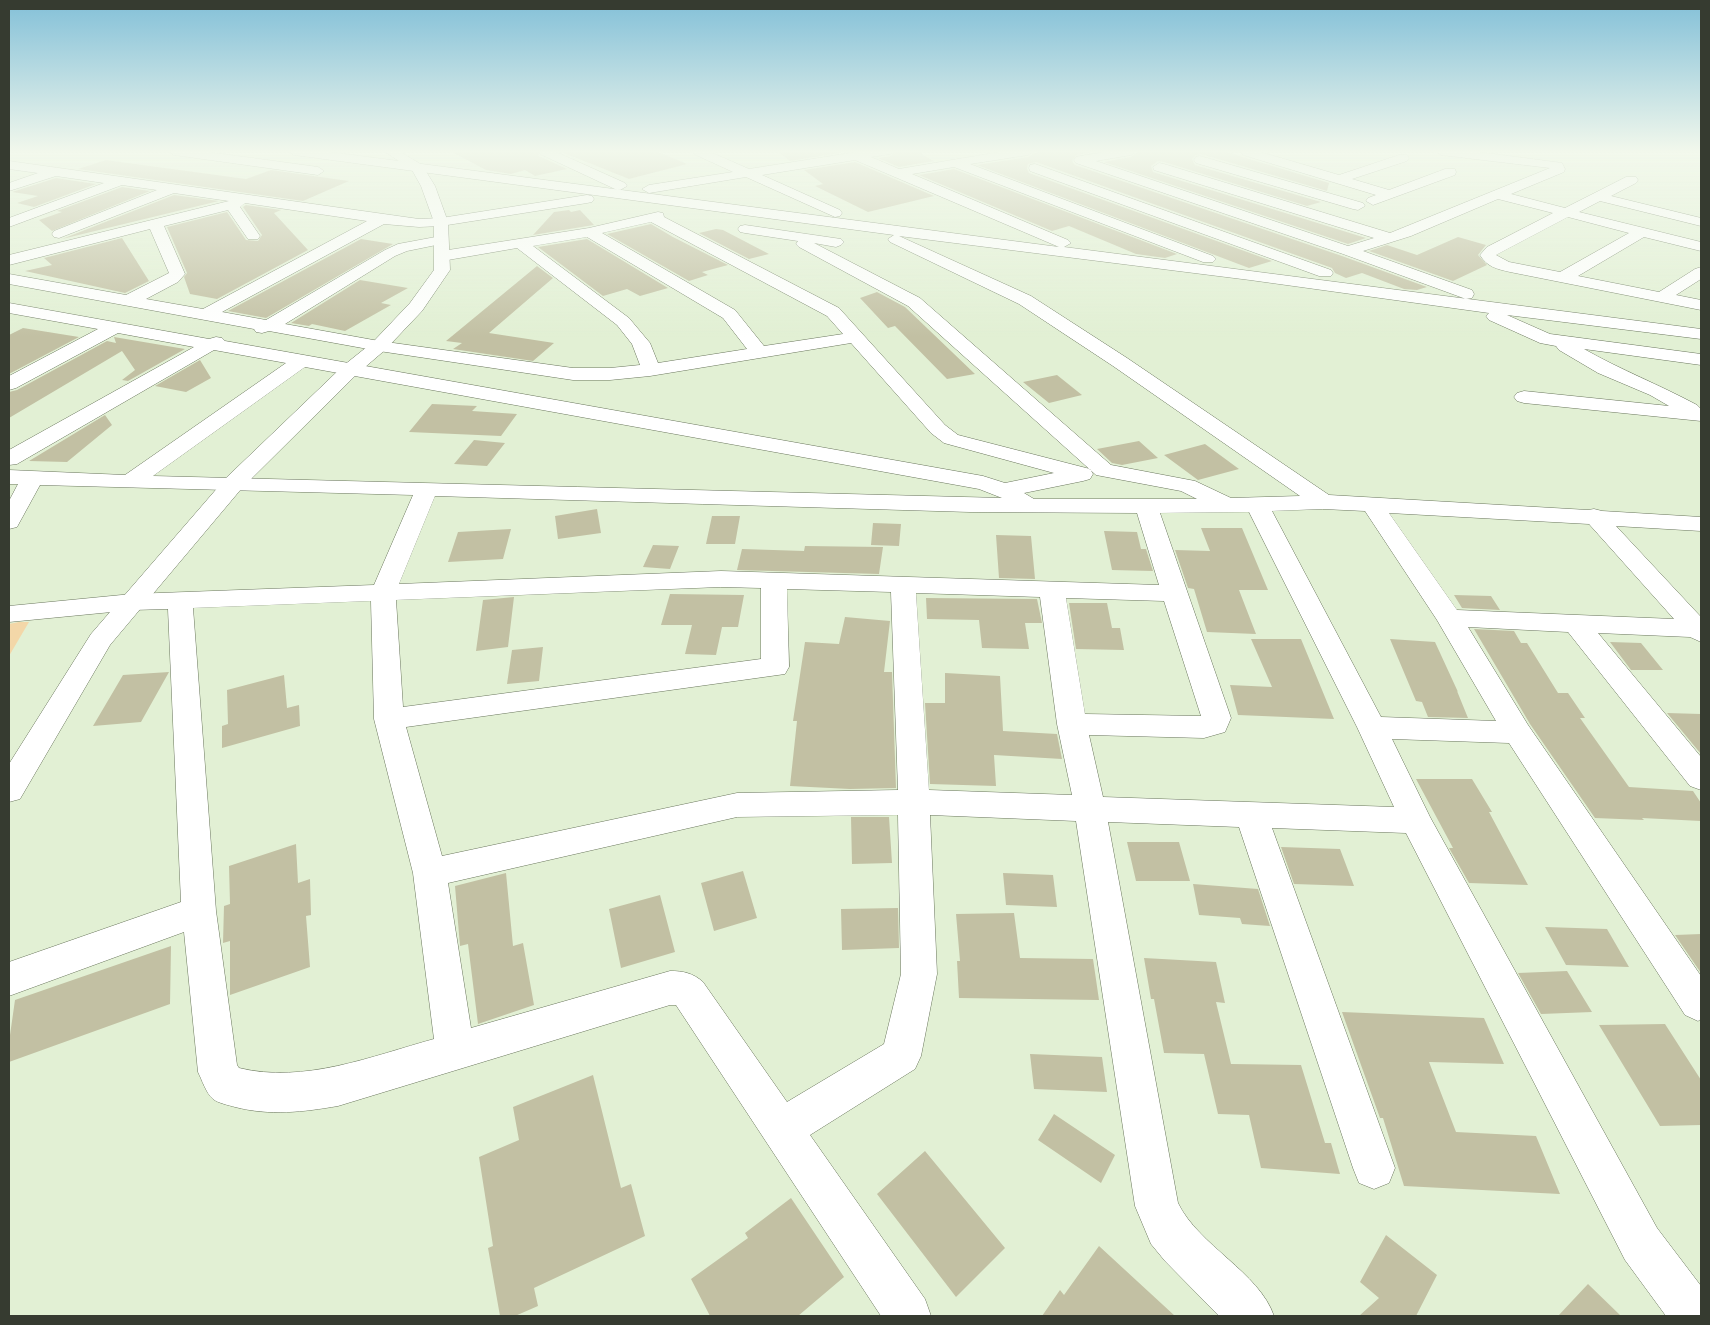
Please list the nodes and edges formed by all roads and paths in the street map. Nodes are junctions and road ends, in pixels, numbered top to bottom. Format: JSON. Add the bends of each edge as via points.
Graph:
{"nodes":[{"id":1,"x":36,"y":213,"type":"edge"},
{"id":2,"x":113,"y":213,"type":"edge"},
{"id":3,"x":202,"y":213,"type":"edge"},
{"id":4,"x":243,"y":213,"type":"edge"},
{"id":5,"x":322,"y":213,"type":"edge"},
{"id":6,"x":438,"y":213,"type":"edge"},
{"id":7,"x":499,"y":213,"type":"edge"},
{"id":8,"x":627,"y":213,"type":"edge"},
{"id":9,"x":766,"y":213,"type":"edge"},
{"id":10,"x":834,"y":213,"type":"edge"},
{"id":11,"x":992,"y":213,"type":"edge"},
{"id":12,"x":1084,"y":213,"type":"edge"},
{"id":13,"x":1157,"y":213,"type":"edge"},
{"id":14,"x":1234,"y":213,"type":"edge"},
{"id":15,"x":1305,"y":213,"type":"edge"},
{"id":16,"x":1341,"y":213,"type":"edge"},
{"id":17,"x":1455,"y":213,"type":"edge"},
{"id":18,"x":1567,"y":213,"type":"joint"},
{"id":19,"x":1664,"y":213,"type":"edge"},
{"id":20,"x":656,"y":217,"type":"junction"},
{"id":21,"x":1325,"y":219,"type":"junction"},
{"id":22,"x":382,"y":220,"type":"junction"},
{"id":23,"x":1517,"y":220,"type":"dead end"},
{"id":24,"x":441,"y":222,"type":"junction"},
{"id":25,"x":696,"y":222,"type":"dead end"},
{"id":26,"x":1701,"y":222,"type":"edge"},
{"id":27,"x":9,"y":223,"type":"edge"},
{"id":28,"x":156,"y":225,"type":"junction"},
{"id":29,"x":866,"y":227,"type":"junction"},
{"id":30,"x":1540,"y":227,"type":"junction"},
{"id":31,"x":733,"y":228,"type":"dead end"},
{"id":32,"x":589,"y":232,"type":"junction"},
{"id":33,"x":1642,"y":232,"type":"junction"},
{"id":34,"x":253,"y":236,"type":"dead end"},
{"id":35,"x":790,"y":236,"type":"junction"},
{"id":36,"x":1390,"y":238,"type":"junction"},
{"id":37,"x":847,"y":243,"type":"dead end"},
{"id":38,"x":521,"y":244,"type":"junction"},
{"id":39,"x":1701,"y":247,"type":"edge"},
{"id":40,"x":442,"y":248,"type":"junction"},
{"id":41,"x":886,"y":248,"type":"dead end"},
{"id":42,"x":1348,"y":251,"type":"junction"},
{"id":43,"x":924,"y":252,"type":"junction"},
{"id":44,"x":9,"y":255,"type":"edge"},
{"id":45,"x":1094,"y":256,"type":"junction"},
{"id":46,"x":9,"y":260,"type":"edge"},
{"id":47,"x":1701,"y":272,"type":"edge"},
{"id":48,"x":1250,"y":275,"type":"junction"},
{"id":49,"x":1560,"y":277,"type":"junction"},
{"id":50,"x":9,"y":279,"type":"edge"},
{"id":51,"x":1542,"y":288,"type":"dead end"},
{"id":52,"x":1377,"y":292,"type":"junction"},
{"id":53,"x":1662,"y":298,"type":"junction"},
{"id":54,"x":124,"y":299,"type":"junction"},
{"id":55,"x":1527,"y":300,"type":"dead end"},
{"id":56,"x":1701,"y":305,"type":"edge"},
{"id":57,"x":1482,"y":307,"type":"junction"},
{"id":58,"x":9,"y":308,"type":"edge"},
{"id":59,"x":1512,"y":311,"type":"junction"},
{"id":60,"x":42,"y":313,"type":"junction"},
{"id":61,"x":206,"y":314,"type":"junction"},
{"id":62,"x":70,"y":318,"type":"junction"},
{"id":63,"x":270,"y":325,"type":"junction"},
{"id":64,"x":17,"y":326,"type":"dead end"},
{"id":65,"x":116,"y":327,"type":"junction"},
{"id":66,"x":1701,"y":334,"type":"edge"},
{"id":67,"x":856,"y":337,"type":"junction"},
{"id":68,"x":1555,"y":340,"type":"junction"},
{"id":69,"x":210,"y":344,"type":"junction"},
{"id":70,"x":379,"y":346,"type":"junction"},
{"id":71,"x":759,"y":352,"type":"junction"},
{"id":72,"x":1701,"y":359,"type":"edge"},
{"id":73,"x":301,"y":361,"type":"junction"},
{"id":74,"x":350,"y":370,"type":"junction"},
{"id":75,"x":650,"y":370,"type":"junction"},
{"id":76,"x":9,"y":384,"type":"edge"},
{"id":77,"x":1524,"y":397,"type":"dead end"},
{"id":78,"x":1701,"y":415,"type":"edge"},
{"id":79,"x":9,"y":459,"type":"edge"},
{"id":80,"x":1104,"y":470,"type":"junction"},
{"id":81,"x":1082,"y":474,"type":"junction"},
{"id":82,"x":9,"y":477,"type":"edge"},
{"id":83,"x":32,"y":478,"type":"junction"},
{"id":84,"x":130,"y":482,"type":"junction"},
{"id":85,"x":234,"y":483,"type":"junction"},
{"id":86,"x":427,"y":489,"type":"junction"},
{"id":87,"x":1004,"y":490,"type":"junction"},
{"id":88,"x":1323,"y":502,"type":"junction"},
{"id":89,"x":1372,"y":504,"type":"junction"},
{"id":90,"x":1029,"y":505,"type":"junction"},
{"id":91,"x":1230,"y":505,"type":"junction"},
{"id":92,"x":1256,"y":505,"type":"junction"},
{"id":93,"x":1146,"y":506,"type":"junction"},
{"id":94,"x":1594,"y":516,"type":"junction"},
{"id":95,"x":9,"y":522,"type":"edge"},
{"id":96,"x":1701,"y":524,"type":"edge"},
{"id":97,"x":774,"y":580,"type":"junction"},
{"id":98,"x":903,"y":584,"type":"junction"},
{"id":99,"x":1052,"y":589,"type":"junction"},
{"id":100,"x":383,"y":592,"type":"junction"},
{"id":101,"x":1173,"y":593,"type":"junction"},
{"id":102,"x":180,"y":600,"type":"junction"},
{"id":103,"x":132,"y":602,"type":"junction"},
{"id":104,"x":9,"y":614,"type":"edge"},
{"id":105,"x":1449,"y":618,"type":"junction"},
{"id":106,"x":1576,"y":624,"type":"junction"},
{"id":107,"x":1700,"y":631,"type":"edge"},
{"id":108,"x":389,"y":719,"type":"junction"},
{"id":109,"x":1072,"y":724,"type":"junction"},
{"id":110,"x":1372,"y":727,"type":"junction"},
{"id":111,"x":1518,"y":733,"type":"junction"},
{"id":112,"x":1701,"y":778,"type":"edge"},
{"id":113,"x":9,"y":790,"type":"edge"},
{"id":114,"x":914,"y":802,"type":"junction"},
{"id":115,"x":1090,"y":808,"type":"junction"},
{"id":116,"x":1251,"y":814,"type":"junction"},
{"id":117,"x":1416,"y":821,"type":"junction"},
{"id":118,"x":430,"y":873,"type":"junction"},
{"id":119,"x":199,"y":911,"type":"junction"},
{"id":120,"x":9,"y":979,"type":"edge"},
{"id":121,"x":1698,"y":1003,"type":"dead end"},
{"id":122,"x":455,"y":1052,"type":"junction"},
{"id":123,"x":782,"y":1128,"type":"junction"},
{"id":124,"x":1374,"y":1168,"type":"dead end"},
{"id":125,"x":908,"y":1316,"type":"edge"},
{"id":126,"x":1251,"y":1316,"type":"edge"},
{"id":127,"x":1695,"y":1316,"type":"edge"}],
"edges":[{"from":1,"to":27,"type":"street"},
{"from":2,"to":44,"type":"street"},
{"from":3,"to":28,"type":"street"},
{"from":4,"to":34,"type":"street"},
{"from":5,"to":22,"type":"street"},
{"from":6,"to":24,"type":"street"},
{"from":7,"to":24,"type":"street"},
{"from":8,"to":20,"type":"street"},
{"from":9,"to":29,"type":"street"},
{"from":10,"to":29,"type":"street"},
{"from":11,"to":45,"type":"street"},
{"from":12,"to":48,"type":"street"},
{"from":13,"to":52,"type":"street"},
{"from":14,"to":42,"type":"street"},
{"from":15,"to":21,"type":"street"},
{"from":16,"to":21,"type":"street"},
{"from":17,"to":36,"type":"street"},
{"from":18,"to":30,"type":"street"},
{"from":18,"to":33,"type":"street"},
{"from":19,"to":26,"type":"street"},
{"from":20,"to":25,"type":"street"},
{"from":20,"to":32,"type":"street"},
{"from":20,"to":67,"type":"street","via":[[833,312]]},
{"from":21,"to":36,"type":"street"},
{"from":22,"to":24,"type":"street"},
{"from":22,"to":61,"type":"street"},
{"from":23,"to":30,"type":"street"},
{"from":24,"to":40,"type":"street"},
{"from":28,"to":46,"type":"street"},
{"from":28,"to":54,"type":"street","via":[[177,274]]},
{"from":29,"to":43,"type":"street"},
{"from":29,"to":45,"type":"street"},
{"from":30,"to":49,"type":"street","via":[[1492,250],[1489,258],[1510,267]]},
{"from":31,"to":35,"type":"street"},
{"from":32,"to":38,"type":"street"},
{"from":32,"to":71,"type":"street","via":[[724,310],[734,318]]},
{"from":33,"to":39,"type":"street"},
{"from":33,"to":49,"type":"street"},
{"from":35,"to":37,"type":"street"},
{"from":35,"to":80,"type":"street","via":[[914,302]]},
{"from":36,"to":42,"type":"street"},
{"from":38,"to":40,"type":"street"},
{"from":38,"to":75,"type":"street","via":[[623,321],[641,344]]},
{"from":40,"to":63,"type":"street","via":[[402,247]]},
{"from":40,"to":70,"type":"street","via":[[442,270],[416,307]]},
{"from":41,"to":43,"type":"street"},
{"from":42,"to":57,"type":"street","via":[[1462,292]]},
{"from":43,"to":88,"type":"street","via":[[1025,300]]},
{"from":45,"to":48,"type":"street"},
{"from":47,"to":53,"type":"street"},
{"from":48,"to":52,"type":"street"},
{"from":49,"to":51,"type":"street"},
{"from":49,"to":53,"type":"street"},
{"from":50,"to":54,"type":"street"},
{"from":52,"to":57,"type":"street"},
{"from":53,"to":56,"type":"street"},
{"from":54,"to":61,"type":"street"},
{"from":54,"to":62,"type":"street"},
{"from":55,"to":59,"type":"street"},
{"from":57,"to":59,"type":"street"},
{"from":57,"to":68,"type":"street","via":[[1532,334]]},
{"from":58,"to":60,"type":"street"},
{"from":59,"to":66,"type":"street"},
{"from":60,"to":62,"type":"street"},
{"from":60,"to":64,"type":"street"},
{"from":61,"to":63,"type":"street"},
{"from":62,"to":65,"type":"street"},
{"from":63,"to":69,"type":"street"},
{"from":63,"to":70,"type":"street"},
{"from":65,"to":69,"type":"street"},
{"from":65,"to":76,"type":"street"},
{"from":67,"to":71,"type":"street"},
{"from":67,"to":81,"type":"street","via":[[938,429],[951,439]]},
{"from":68,"to":72,"type":"street"},
{"from":68,"to":78,"type":"street","via":[[1605,369],[1658,391]]},
{"from":69,"to":73,"type":"street"},
{"from":69,"to":79,"type":"street"},
{"from":70,"to":74,"type":"street"},
{"from":70,"to":75,"type":"street","via":[[573,374]]},
{"from":71,"to":75,"type":"street"},
{"from":73,"to":74,"type":"street"},
{"from":73,"to":84,"type":"street"},
{"from":74,"to":85,"type":"street"},
{"from":74,"to":87,"type":"street","via":[[983,483]]},
{"from":77,"to":78,"type":"street"},
{"from":80,"to":81,"type":"street"},
{"from":80,"to":91,"type":"street","via":[[1187,486]]},
{"from":81,"to":87,"type":"street"},
{"from":82,"to":83,"type":"street"},
{"from":83,"to":84,"type":"street"},
{"from":83,"to":95,"type":"street"},
{"from":84,"to":85,"type":"street"},
{"from":85,"to":86,"type":"street"},
{"from":85,"to":103,"type":"street"},
{"from":86,"to":90,"type":"street"},
{"from":86,"to":100,"type":"street"},
{"from":87,"to":90,"type":"street"},
{"from":88,"to":89,"type":"street"},
{"from":88,"to":92,"type":"street"},
{"from":89,"to":94,"type":"street"},
{"from":89,"to":105,"type":"street"},
{"from":90,"to":93,"type":"street"},
{"from":91,"to":92,"type":"street"},
{"from":91,"to":93,"type":"street"},
{"from":92,"to":110,"type":"street"},
{"from":93,"to":101,"type":"street"},
{"from":94,"to":96,"type":"street"},
{"from":94,"to":107,"type":"street"},
{"from":97,"to":98,"type":"street"},
{"from":97,"to":100,"type":"street","via":[[721,579]]},
{"from":97,"to":108,"type":"street","via":[[775,667]]},
{"from":98,"to":99,"type":"street"},
{"from":98,"to":114,"type":"street"},
{"from":99,"to":101,"type":"street"},
{"from":99,"to":109,"type":"street"},
{"from":100,"to":102,"type":"street"},
{"from":100,"to":108,"type":"street"},
{"from":101,"to":109,"type":"street","via":[[1216,724],[1204,727]]},
{"from":102,"to":103,"type":"street"},
{"from":102,"to":119,"type":"street"},
{"from":103,"to":104,"type":"street"},
{"from":103,"to":113,"type":"street","via":[[100,640]]},
{"from":105,"to":106,"type":"street"},
{"from":105,"to":111,"type":"street"},
{"from":106,"to":107,"type":"street"},
{"from":106,"to":112,"type":"street"},
{"from":108,"to":118,"type":"street"},
{"from":109,"to":115,"type":"street"},
{"from":110,"to":111,"type":"street"},
{"from":110,"to":117,"type":"street"},
{"from":111,"to":121,"type":"street"},
{"from":114,"to":115,"type":"street"},
{"from":114,"to":118,"type":"street","via":[[736,805]]},
{"from":114,"to":123,"type":"street","via":[[919,974],[901,1056]]},
{"from":115,"to":116,"type":"street"},
{"from":115,"to":126,"type":"street","via":[[1157,1206],[1167,1228],[1181,1245]]},
{"from":116,"to":117,"type":"street"},
{"from":116,"to":124,"type":"street"},
{"from":117,"to":127,"type":"street","via":[[1641,1244]]},
{"from":118,"to":122,"type":"street"},
{"from":119,"to":120,"type":"street"},
{"from":119,"to":122,"type":"street","via":[[218,1072],[228,1085],[251,1091],[309,1091],[338,1086]]},
{"from":122,"to":123,"type":"street","via":[[670,988],[682,988],[690,994]]},
{"from":123,"to":125,"type":"street"}]}
